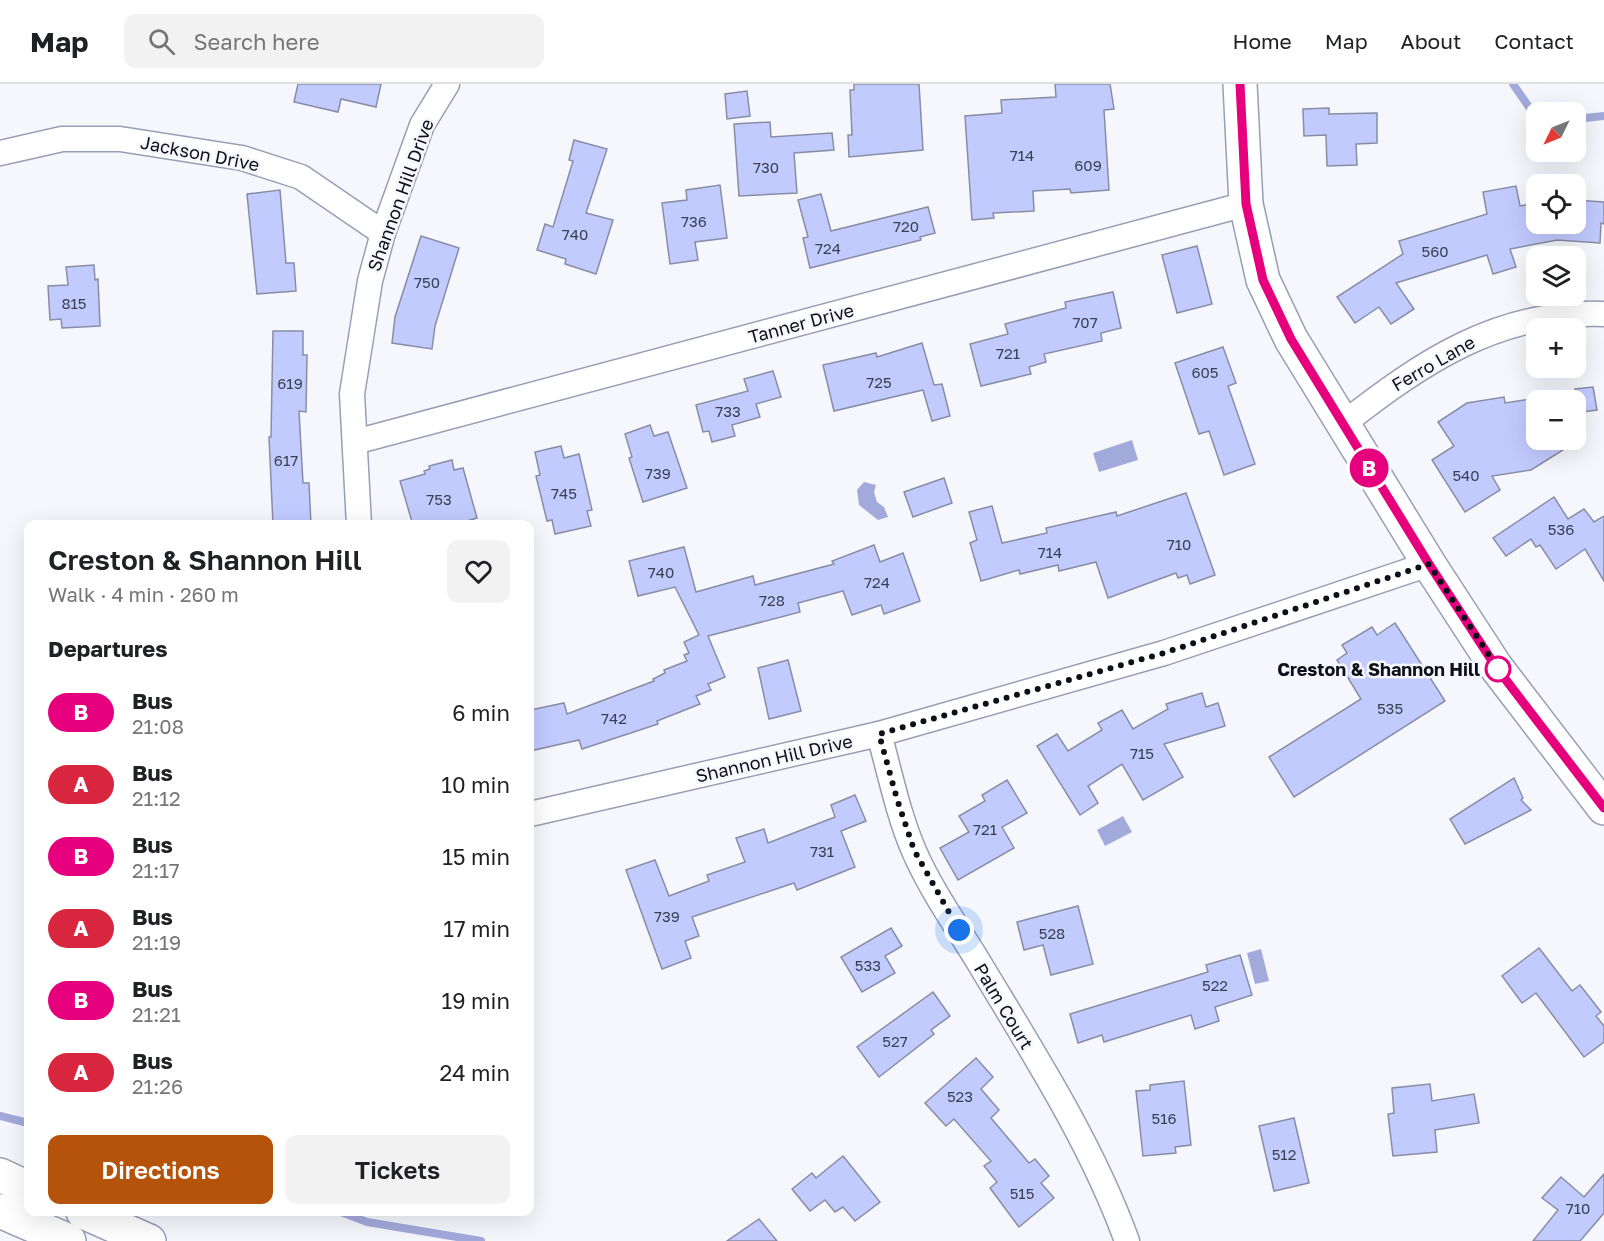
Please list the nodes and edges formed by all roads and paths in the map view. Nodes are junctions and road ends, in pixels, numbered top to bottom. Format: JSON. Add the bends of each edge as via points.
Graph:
{"nodes":[{"id":1,"x":447,"y":84,"type":"edge"},
{"id":2,"x":1240,"y":84,"type":"edge"},
{"id":3,"x":0,"y":153,"type":"edge"},
{"id":4,"x":1246,"y":204,"type":"junction"},
{"id":5,"x":383,"y":233,"type":"junction"},
{"id":6,"x":1604,"y":314,"type":"edge"},
{"id":7,"x":1342,"y":424,"type":"junction"},
{"id":8,"x":355,"y":442,"type":"junction"},
{"id":9,"x":359,"y":520,"type":"edge"},
{"id":10,"x":1429,"y":564,"type":"junction"},
{"id":11,"x":879,"y":734,"type":"junction"},
{"id":12,"x":1604,"y":808,"type":"edge"},
{"id":13,"x":534,"y":813,"type":"edge"},
{"id":14,"x":0,"y":1175,"type":"edge"},
{"id":15,"x":24,"y":1186,"type":"edge"},
{"id":16,"x":0,"y":1210,"type":"edge"},
{"id":17,"x":92,"y":1216,"type":"edge"},
{"id":18,"x":69,"y":1241,"type":"edge"},
{"id":19,"x":149,"y":1241,"type":"edge"},
{"id":20,"x":1127,"y":1241,"type":"edge"}],
"edges":[{"from":1,"to":5,"type":"street","name":"Shannon Hill Drive","via":[[422,125]]},
{"from":2,"to":4,"type":"main road"},
{"from":3,"to":5,"type":"street","name":"Jackson Drive","via":[[62,139],[120,139],[242,158],[301,177]]},
{"from":4,"to":7,"type":"main road","via":[[1263,280],[1291,339]]},
{"from":4,"to":8,"type":"street","name":"Tanner Drive"},
{"from":5,"to":8,"type":"street","name":"Shannon Hill Drive","via":[[370,280],[352,394]]},
{"from":6,"to":7,"type":"street","name":"Ferro Lane","via":[[1570,313],[1525,320],[1458,345],[1392,386]]},
{"from":7,"to":10,"type":"main road"},
{"from":8,"to":9,"type":"street","name":"Shannon Hill Drive"},
{"from":10,"to":11,"type":"street","name":"Shannon Hill Drive","via":[[1164,653]]},
{"from":10,"to":12,"type":"main road","via":[[1496,667]]},
{"from":11,"to":13,"type":"street","name":"Shannon Hill Drive"},
{"from":11,"to":20,"type":"street","name":"Palm Court","via":[[914,850],[1073,1124]]},
{"from":14,"to":15,"type":"main road"},
{"from":16,"to":18,"type":"main road"},
{"from":17,"to":19,"type":"main road"}]}
